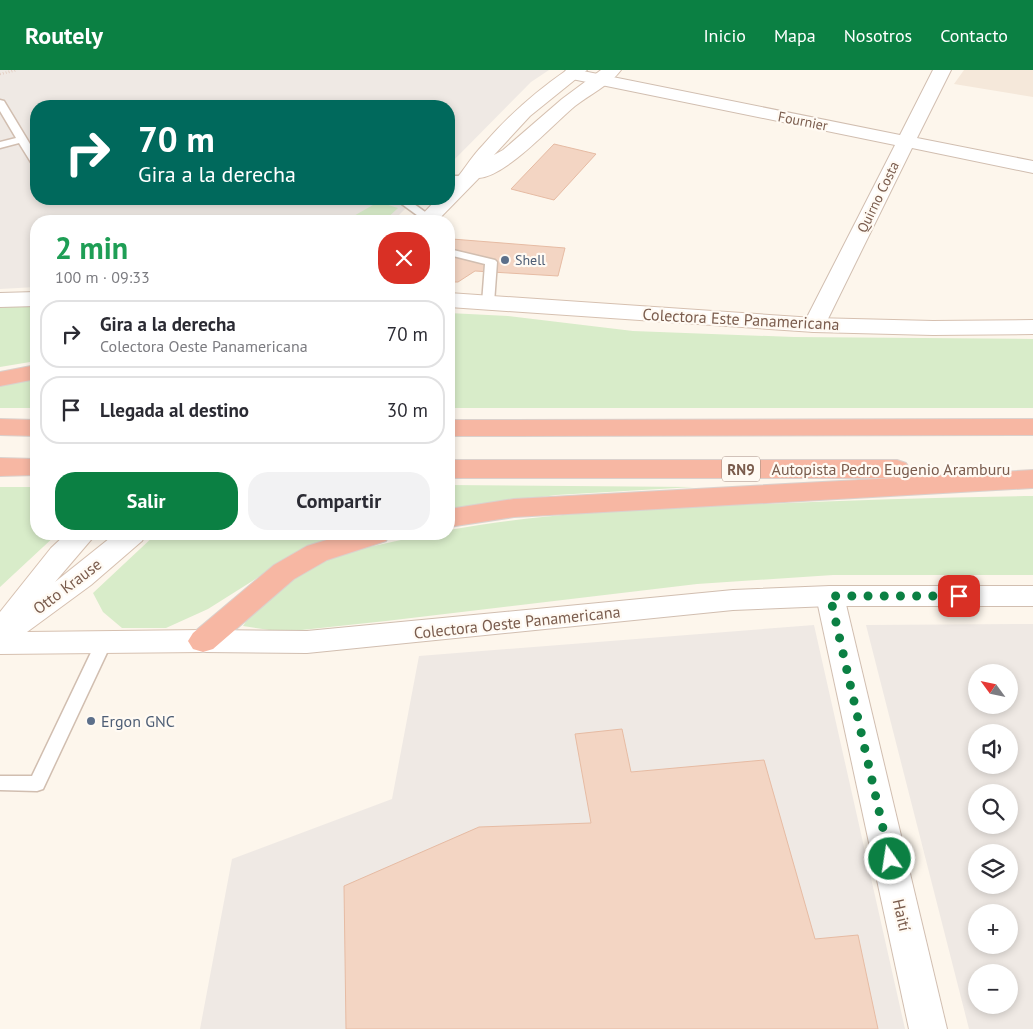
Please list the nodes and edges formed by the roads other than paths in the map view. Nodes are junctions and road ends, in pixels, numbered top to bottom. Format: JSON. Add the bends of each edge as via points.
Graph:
{"nodes":[{"id":1,"x":942,"y":70,"type":"edge"},
{"id":2,"x":575,"y":72,"type":"edge"},
{"id":3,"x":605,"y":75,"type":"edge"},
{"id":4,"x":0,"y":103,"type":"edge"},
{"id":5,"x":24,"y":139,"type":"junction"},
{"id":6,"x":905,"y":142,"type":"junction"},
{"id":7,"x":0,"y":145,"type":"edge"},
{"id":8,"x":30,"y":150,"type":"edge"},
{"id":9,"x":1033,"y":167,"type":"edge"},
{"id":10,"x":458,"y":179,"type":"edge"},
{"id":11,"x":408,"y":205,"type":"edge"},
{"id":12,"x":438,"y":205,"type":"edge"},
{"id":13,"x":421,"y":215,"type":"edge"},
{"id":14,"x":431,"y":215,"type":"edge"},
{"id":15,"x":455,"y":253,"type":"edge"},
{"id":16,"x":30,"y":299,"type":"edge"},
{"id":17,"x":0,"y":300,"type":"edge"},
{"id":18,"x":455,"y":300,"type":"edge"},
{"id":19,"x":488,"y":303,"type":"junction"},
{"id":20,"x":814,"y":324,"type":"junction"},
{"id":21,"x":1033,"y":327,"type":"edge"},
{"id":22,"x":30,"y":373,"type":"edge"},
{"id":23,"x":0,"y":378,"type":"edge"},
{"id":24,"x":0,"y":427,"type":"edge"},
{"id":25,"x":1033,"y":427,"type":"edge"},
{"id":26,"x":30,"y":428,"type":"edge"},
{"id":27,"x":455,"y":428,"type":"edge"},
{"id":28,"x":0,"y":468,"type":"edge"},
{"id":29,"x":30,"y":468,"type":"edge"},
{"id":30,"x":455,"y":468,"type":"edge"},
{"id":31,"x":1033,"y":469,"type":"edge"},
{"id":32,"x":1033,"y":479,"type":"edge"},
{"id":33,"x":455,"y":517,"type":"edge"},
{"id":34,"x":76,"y":540,"type":"edge"},
{"id":35,"x":125,"y":540,"type":"edge"},
{"id":36,"x":357,"y":540,"type":"edge"},
{"id":37,"x":830,"y":596,"type":"junction"},
{"id":38,"x":1033,"y":596,"type":"edge"},
{"id":39,"x":0,"y":632,"type":"edge"},
{"id":40,"x":0,"y":636,"type":"edge"},
{"id":41,"x":203,"y":641,"type":"junction"},
{"id":42,"x":104,"y":642,"type":"junction"},
{"id":43,"x":0,"y":643,"type":"edge"},
{"id":44,"x":0,"y":783,"type":"edge"},
{"id":45,"x":928,"y":1029,"type":"edge"}],
"edges":[{"from":1,"to":6,"type":"street","name":"Quirno Costa"},
{"from":2,"to":3,"type":"street","name":"Fournier"},
{"from":2,"to":10,"type":"street","via":[[524,112]]},
{"from":3,"to":6,"type":"street","name":"Fournier"},
{"from":3,"to":10,"type":"street","via":[[510,154]]},
{"from":4,"to":5,"type":"lane"},
{"from":5,"to":7,"type":"lane"},
{"from":5,"to":8,"type":"lane"},
{"from":6,"to":9,"type":"street","name":"Fournier"},
{"from":6,"to":20,"type":"street","name":"Quirno Costa"},
{"from":11,"to":13,"type":"lane"},
{"from":12,"to":14,"type":"street"},
{"from":15,"to":19,"type":"lane","via":[[491,262]]},
{"from":16,"to":17,"type":"street"},
{"from":18,"to":19,"type":"street","name":"Colectora Este Panamericana"},
{"from":19,"to":20,"type":"street","name":"Colectora Este Panamericana"},
{"from":20,"to":21,"type":"street","name":"Colectora Este Panamericana"},
{"from":22,"to":23,"type":"highway"},
{"from":24,"to":26,"type":"highway"},
{"from":25,"to":27,"type":"highway"},
{"from":28,"to":29,"type":"highway"},
{"from":30,"to":31,"type":"highway","name":"Autopista Pedro Eugenio Aramburu","number":"RN9"},
{"from":32,"to":33,"type":"highway","via":[[514,508]]},
{"from":34,"to":39,"type":"street","name":"Otto Krause","via":[[60,555]]},
{"from":35,"to":40,"type":"street","name":"Otto Krause","via":[[81,578]]},
{"from":36,"to":41,"type":"highway","via":[[317,553],[284,572]]},
{"from":37,"to":38,"type":"street","name":"Colectora Oeste Panamericana"},
{"from":37,"to":41,"type":"street","name":"Colectora Oeste Panamericana","via":[[733,600],[307,642]]},
{"from":37,"to":45,"type":"street","name":"Haití"},
{"from":41,"to":42,"type":"street","name":"Colectora Oeste Panamericana"},
{"from":42,"to":43,"type":"street","name":"Colectora Oeste Panamericana"},
{"from":42,"to":44,"type":"lane","via":[[37,784]]}]}
